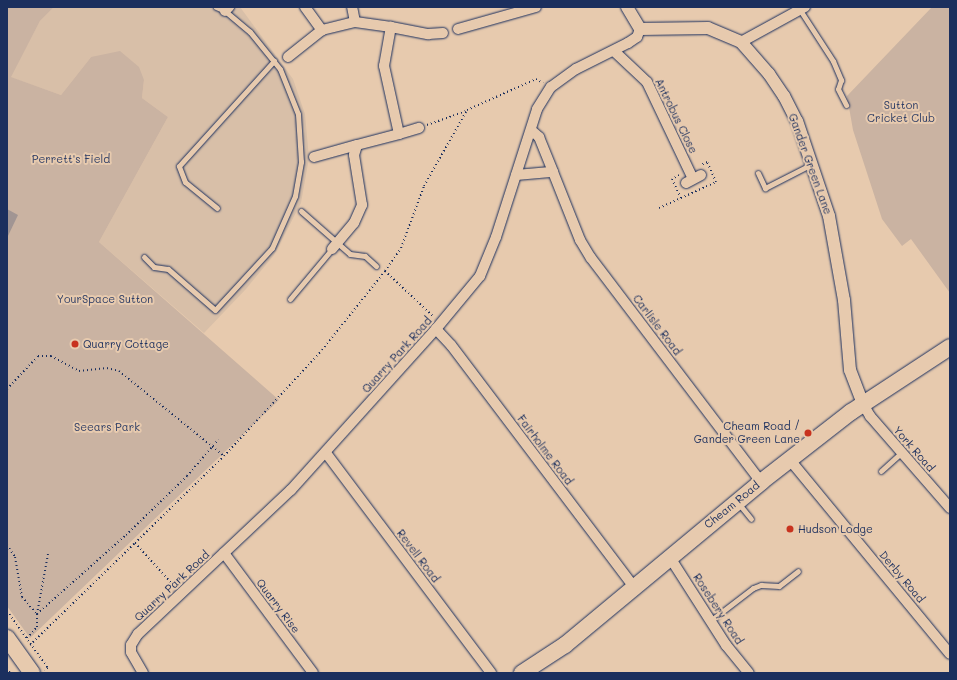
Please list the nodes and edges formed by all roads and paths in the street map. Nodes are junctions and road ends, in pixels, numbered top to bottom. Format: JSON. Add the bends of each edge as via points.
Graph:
{"nodes":[{"id":1,"x":305,"y":7,"type":"edge"},
{"id":2,"x":352,"y":7,"type":"edge"},
{"id":3,"x":536,"y":7,"type":"edge"},
{"id":4,"x":626,"y":7,"type":"edge"},
{"id":5,"x":223,"y":8,"type":"edge"},
{"id":6,"x":803,"y":8,"type":"edge"},
{"id":7,"x":355,"y":22,"type":"junction"},
{"id":8,"x":391,"y":27,"type":"junction"},
{"id":9,"x":458,"y":29,"type":"dead end"},
{"id":10,"x":640,"y":29,"type":"junction"},
{"id":11,"x":322,"y":30,"type":"junction"},
{"id":12,"x":443,"y":33,"type":"dead end"},
{"id":13,"x":741,"y":42,"type":"junction"},
{"id":14,"x":614,"y":51,"type":"junction"},
{"id":15,"x":288,"y":57,"type":"dead end"},
{"id":16,"x":274,"y":61,"type":"junction"},
{"id":17,"x":551,"y":87,"type":"junction"},
{"id":18,"x":846,"y":105,"type":"dead end"},
{"id":19,"x":467,"y":110,"type":"junction"},
{"id":20,"x":419,"y":128,"type":"joint"},
{"id":21,"x":531,"y":130,"type":"junction"},
{"id":22,"x":399,"y":134,"type":"junction"},
{"id":23,"x":357,"y":145,"type":"junction"},
{"id":24,"x":314,"y":157,"type":"dead end"},
{"id":25,"x":813,"y":164,"type":"junction"},
{"id":26,"x":553,"y":172,"type":"junction"},
{"id":27,"x":758,"y":173,"type":"dead end"},
{"id":28,"x":516,"y":175,"type":"junction"},
{"id":29,"x":694,"y":179,"type":"dead end"},
{"id":30,"x":716,"y":182,"type":"dead end"},
{"id":31,"x":217,"y":208,"type":"dead end"},
{"id":32,"x":659,"y":208,"type":"dead end"},
{"id":33,"x":301,"y":211,"type":"dead end"},
{"id":34,"x":335,"y":246,"type":"junction"},
{"id":35,"x":144,"y":257,"type":"dead end"},
{"id":36,"x":376,"y":266,"type":"dead end"},
{"id":37,"x":384,"y":270,"type":"junction"},
{"id":38,"x":290,"y":299,"type":"dead end"},
{"id":39,"x":438,"y":326,"type":"junction"},
{"id":40,"x":950,"y":347,"type":"edge"},
{"id":41,"x":7,"y":389,"type":"edge"},
{"id":42,"x":863,"y":404,"type":"junction"},
{"id":43,"x":218,"y":440,"type":"dead end"},
{"id":44,"x":213,"y":446,"type":"junction"},
{"id":45,"x":326,"y":453,"type":"junction"},
{"id":46,"x":902,"y":453,"type":"junction"},
{"id":47,"x":224,"y":456,"type":"junction"},
{"id":48,"x":790,"y":460,"type":"junction"},
{"id":49,"x":881,"y":471,"type":"dead end"},
{"id":50,"x":761,"y":482,"type":"junction"},
{"id":51,"x":737,"y":501,"type":"junction"},
{"id":52,"x":950,"y":508,"type":"edge"},
{"id":53,"x":751,"y":519,"type":"dead end"},
{"id":54,"x":135,"y":543,"type":"junction"},
{"id":55,"x":7,"y":545,"type":"edge"},
{"id":56,"x":48,"y":554,"type":"dead end"},
{"id":57,"x":224,"y":554,"type":"junction"},
{"id":58,"x":669,"y":556,"type":"junction"},
{"id":59,"x":798,"y":571,"type":"dead end"},
{"id":60,"x":634,"y":587,"type":"junction"},
{"id":61,"x":181,"y":593,"type":"junction"},
{"id":62,"x":7,"y":611,"type":"edge"},
{"id":63,"x":36,"y":614,"type":"junction"},
{"id":64,"x":710,"y":621,"type":"junction"},
{"id":65,"x":7,"y":638,"type":"edge"},
{"id":66,"x":27,"y":638,"type":"junction"},
{"id":67,"x":30,"y":645,"type":"junction"},
{"id":68,"x":950,"y":654,"type":"edge"},
{"id":69,"x":7,"y":668,"type":"edge"},
{"id":70,"x":48,"y":668,"type":"dead end"},
{"id":71,"x":10,"y":673,"type":"edge"},
{"id":72,"x":32,"y":673,"type":"edge"},
{"id":73,"x":143,"y":673,"type":"edge"},
{"id":74,"x":313,"y":673,"type":"edge"},
{"id":75,"x":491,"y":673,"type":"edge"},
{"id":76,"x":522,"y":673,"type":"edge"},
{"id":77,"x":749,"y":673,"type":"edge"}],
"edges":[{"from":1,"to":11,"type":"street"},
{"from":2,"to":7,"type":"street"},
{"from":3,"to":9,"type":"street"},
{"from":4,"to":10,"type":"street"},
{"from":5,"to":16,"type":"lane","via":[[250,32]]},
{"from":6,"to":13,"type":"street"},
{"from":6,"to":18,"type":"lane","via":[[833,61],[841,80],[838,89]]},
{"from":7,"to":8,"type":"street"},
{"from":7,"to":11,"type":"street"},
{"from":8,"to":12,"type":"street","via":[[428,34]]},
{"from":8,"to":22,"type":"street","via":[[384,66]]},
{"from":10,"to":13,"type":"street","name":"Gander Green Lane","via":[[708,28]]},
{"from":10,"to":14,"type":"street","name":"Quarry Park Road","via":[[637,37]]},
{"from":11,"to":15,"type":"street"},
{"from":13,"to":25,"type":"street","name":"Gander Green Lane","via":[[784,96],[797,121]]},
{"from":14,"to":17,"type":"street","name":"Quarry Park Road","via":[[564,76]]},
{"from":14,"to":29,"type":"street","name":"Antrobus Close","via":[[648,82]]},
{"from":16,"to":31,"type":"lane","via":[[179,166],[185,182]]},
{"from":16,"to":35,"type":"lane","via":[[280,69],[298,114],[301,162],[296,196],[272,248],[215,310],[168,269],[154,267]]},
{"from":17,"to":19,"type":"path","via":[[536,80]]},
{"from":17,"to":21,"type":"street","name":"Quarry Park Road","via":[[537,109]]},
{"from":19,"to":20,"type":"path"},
{"from":19,"to":37,"type":"path","via":[[424,186],[401,248]]},
{"from":20,"to":22,"type":"street"},
{"from":21,"to":26,"type":"street","name":"Carlisle Road","via":[[540,137]]},
{"from":21,"to":28,"type":"street","name":"Quarry Park Road"},
{"from":22,"to":23,"type":"street"},
{"from":23,"to":24,"type":"street"},
{"from":23,"to":34,"type":"street","via":[[354,155],[362,205],[357,219]]},
{"from":25,"to":27,"type":"lane","via":[[765,188]]},
{"from":25,"to":42,"type":"street","name":"Gander Green Lane","via":[[835,243],[850,370]]},
{"from":26,"to":28,"type":"street"},
{"from":26,"to":50,"type":"street","name":"Carlisle Road","via":[[580,240],[591,258]]},
{"from":28,"to":39,"type":"street","name":"Quarry Park Road","via":[[488,262],[472,287]]},
{"from":30,"to":32,"type":"path"},
{"from":33,"to":34,"type":"lane"},
{"from":34,"to":36,"type":"lane","via":[[350,254],[365,256]]},
{"from":34,"to":38,"type":"lane"},
{"from":37,"to":39,"type":"path"},
{"from":37,"to":47,"type":"path","via":[[322,350]]},
{"from":39,"to":45,"type":"street","name":"Quarry Park Road"},
{"from":39,"to":60,"type":"street","name":"Fairholme Road"},
{"from":40,"to":42,"type":"highway","name":"Cheam Road"},
{"from":41,"to":44,"type":"path","via":[[38,356],[51,356],[79,371],[107,368],[119,371]]},
{"from":42,"to":46,"type":"street","name":"York Road"},
{"from":42,"to":48,"type":"highway","name":"Cheam Road"},
{"from":43,"to":44,"type":"path"},
{"from":44,"to":47,"type":"path"},
{"from":44,"to":63,"type":"path","via":[[187,476],[126,535]]},
{"from":45,"to":57,"type":"street","name":"Quarry Park Road"},
{"from":45,"to":75,"type":"street","name":"Revell Road"},
{"from":46,"to":49,"type":"lane"},
{"from":46,"to":52,"type":"street","name":"York Road"},
{"from":47,"to":54,"type":"path"},
{"from":48,"to":50,"type":"highway","name":"Cheam Road"},
{"from":48,"to":68,"type":"street","name":"Derby Road"},
{"from":50,"to":51,"type":"highway","name":"Cheam Road"},
{"from":51,"to":53,"type":"lane"},
{"from":51,"to":58,"type":"highway","name":"Cheam Road"},
{"from":54,"to":61,"type":"path"},
{"from":54,"to":67,"type":"path"},
{"from":55,"to":63,"type":"path","via":[[15,557],[22,597]]},
{"from":56,"to":63,"type":"path"},
{"from":57,"to":61,"type":"street","name":"Quarry Park Road"},
{"from":57,"to":74,"type":"street","name":"Quarry Rise"},
{"from":58,"to":60,"type":"highway","name":"Cheam Road"},
{"from":58,"to":64,"type":"street","name":"Rosebery Road"},
{"from":59,"to":64,"type":"lane","via":[[779,586],[761,585],[753,588]]},
{"from":60,"to":76,"type":"highway","name":"Cheam Road","via":[[565,645]]},
{"from":61,"to":73,"type":"street","name":"Quarry Park Road","via":[[134,640],[131,652]]},
{"from":62,"to":66,"type":"path"},
{"from":63,"to":66,"type":"path","via":[[37,627]]},
{"from":64,"to":77,"type":"street","name":"Rosebery Road"},
{"from":65,"to":72,"type":"highway"},
{"from":66,"to":67,"type":"path"},
{"from":67,"to":70,"type":"path"},
{"from":69,"to":71,"type":"path"}]}
